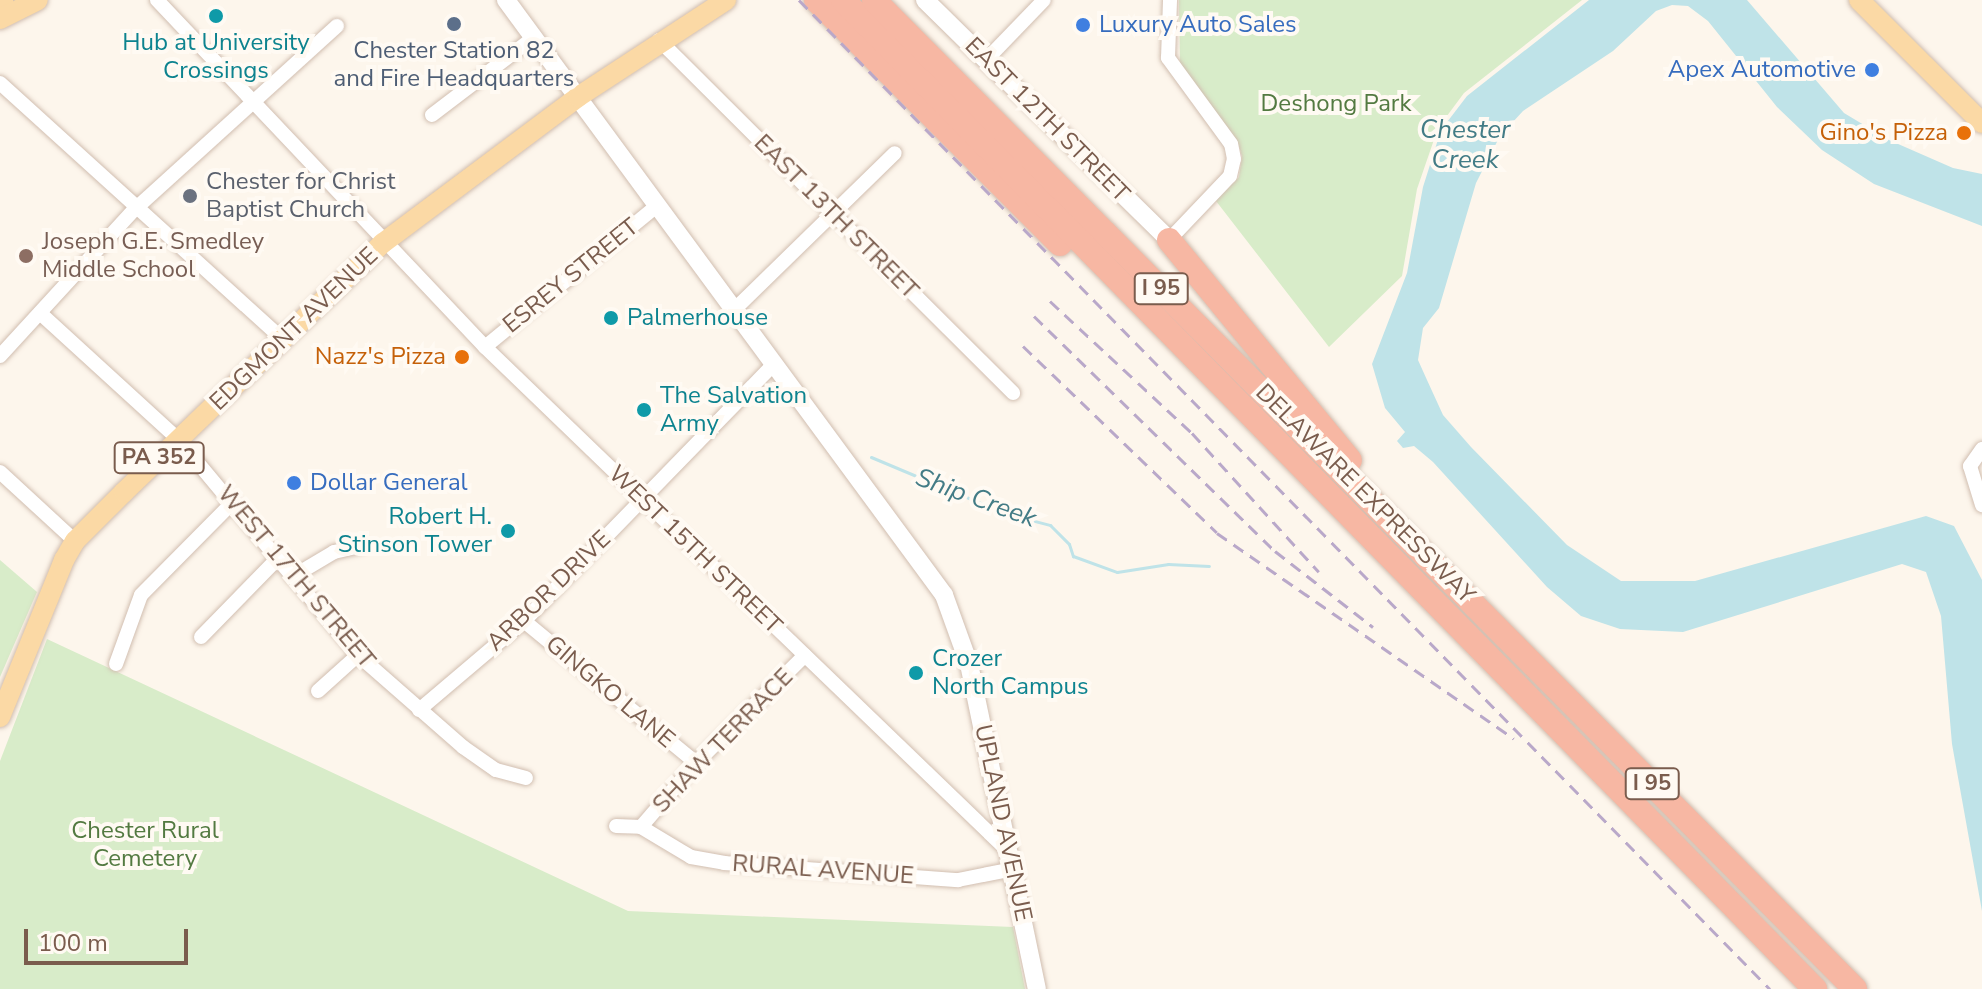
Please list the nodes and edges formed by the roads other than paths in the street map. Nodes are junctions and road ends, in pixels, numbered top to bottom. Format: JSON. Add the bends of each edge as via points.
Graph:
{"nodes":[{"id":1,"x":38,"y":0,"type":"edge"},
{"id":2,"x":157,"y":0,"type":"edge"},
{"id":3,"x":506,"y":0,"type":"edge"},
{"id":4,"x":726,"y":0,"type":"edge"},
{"id":5,"x":816,"y":0,"type":"edge"},
{"id":6,"x":843,"y":0,"type":"edge"},
{"id":7,"x":874,"y":0,"type":"edge"},
{"id":8,"x":925,"y":0,"type":"edge"},
{"id":9,"x":1044,"y":0,"type":"edge"},
{"id":10,"x":1170,"y":0,"type":"edge"},
{"id":11,"x":1859,"y":0,"type":"edge"},
{"id":12,"x":0,"y":19,"type":"edge"},
{"id":13,"x":337,"y":26,"type":"dead end"},
{"id":14,"x":533,"y":38,"type":"junction"},
{"id":15,"x":659,"y":40,"type":"junction"},
{"id":16,"x":986,"y":60,"type":"junction"},
{"id":17,"x":0,"y":83,"type":"edge"},
{"id":18,"x":578,"y":97,"type":"junction"},
{"id":19,"x":253,"y":103,"type":"junction"},
{"id":20,"x":432,"y":115,"type":"dead end"},
{"id":21,"x":1982,"y":123,"type":"edge"},
{"id":22,"x":895,"y":153,"type":"dead end"},
{"id":23,"x":658,"y":205,"type":"junction"},
{"id":24,"x":134,"y":210,"type":"junction"},
{"id":25,"x":833,"y":216,"type":"junction"},
{"id":26,"x":1169,"y":240,"type":"junction"},
{"id":27,"x":383,"y":243,"type":"junction"},
{"id":28,"x":735,"y":309,"type":"junction"},
{"id":29,"x":40,"y":313,"type":"junction"},
{"id":30,"x":283,"y":340,"type":"junction"},
{"id":31,"x":485,"y":347,"type":"junction"},
{"id":32,"x":0,"y":356,"type":"edge"},
{"id":33,"x":774,"y":364,"type":"junction"},
{"id":34,"x":1013,"y":393,"type":"dead end"},
{"id":35,"x":178,"y":439,"type":"junction"},
{"id":36,"x":1982,"y":449,"type":"edge"},
{"id":37,"x":0,"y":472,"type":"edge"},
{"id":38,"x":1327,"y":494,"type":"junction"},
{"id":39,"x":640,"y":500,"type":"junction"},
{"id":40,"x":233,"y":502,"type":"junction"},
{"id":41,"x":1982,"y":505,"type":"edge"},
{"id":42,"x":75,"y":541,"type":"junction"},
{"id":43,"x":361,"y":546,"type":"dead end"},
{"id":44,"x":277,"y":559,"type":"junction"},
{"id":45,"x":292,"y":577,"type":"junction"},
{"id":46,"x":1449,"y":579,"type":"junction"},
{"id":47,"x":524,"y":621,"type":"junction"},
{"id":48,"x":201,"y":637,"type":"dead end"},
{"id":49,"x":358,"y":655,"type":"junction"},
{"id":50,"x":805,"y":655,"type":"junction"},
{"id":51,"x":116,"y":664,"type":"dead end"},
{"id":52,"x":318,"y":691,"type":"dead end"},
{"id":53,"x":419,"y":710,"type":"junction"},
{"id":54,"x":0,"y":717,"type":"edge"},
{"id":55,"x":696,"y":763,"type":"junction"},
{"id":56,"x":526,"y":778,"type":"dead end"},
{"id":57,"x":616,"y":826,"type":"dead end"},
{"id":58,"x":641,"y":827,"type":"junction"},
{"id":59,"x":1012,"y":861,"type":"junction"},
{"id":60,"x":1037,"y":989,"type":"edge"},
{"id":61,"x":1815,"y":989,"type":"edge"},
{"id":62,"x":1855,"y":989,"type":"edge"}],
"edges":[{"from":1,"to":12,"type":"main road"},
{"from":2,"to":19,"type":"street","name":"WEST 15TH STREET"},
{"from":3,"to":14,"type":"main road","name":"UPLAND AVENUE"},
{"from":4,"to":15,"type":"main road","name":"EDGMONT AVENUE","number":"PA 352"},
{"from":5,"to":38,"type":"highway","via":[[1247,430]]},
{"from":6,"to":38,"type":"highway","name":"DELAWARE EXPRESSWAY","number":"I 95"},
{"from":7,"to":46,"type":"highway","name":"DELAWARE EXPRESSWAY","number":"I 95"},
{"from":8,"to":16,"type":"main road","name":"EAST 12TH STREET"},
{"from":9,"to":16,"type":"street"},
{"from":10,"to":26,"type":"street","via":[[1168,58],[1231,144],[1234,159],[1230,176]]},
{"from":11,"to":21,"type":"main road"},
{"from":13,"to":19,"type":"street"},
{"from":14,"to":18,"type":"main road","name":"UPLAND AVENUE"},
{"from":14,"to":20,"type":"street"},
{"from":15,"to":18,"type":"main road","name":"EDGMONT AVENUE","number":"PA 352"},
{"from":15,"to":25,"type":"street","name":"EAST 13TH STREET"},
{"from":16,"to":26,"type":"main road","name":"EAST 12TH STREET"},
{"from":17,"to":24,"type":"street"},
{"from":18,"to":23,"type":"main road","name":"UPLAND AVENUE"},
{"from":18,"to":27,"type":"main road","name":"EDGMONT AVENUE","number":"PA 352"},
{"from":19,"to":24,"type":"street"},
{"from":19,"to":27,"type":"street","name":"WEST 15TH STREET"},
{"from":22,"to":25,"type":"street"},
{"from":23,"to":28,"type":"main road","name":"UPLAND AVENUE"},
{"from":23,"to":31,"type":"street","name":"ESREY STREET"},
{"from":24,"to":29,"type":"street"},
{"from":24,"to":30,"type":"street"},
{"from":25,"to":28,"type":"street"},
{"from":25,"to":34,"type":"street","name":"EAST 13TH STREET"},
{"from":26,"to":46,"type":"highway"},
{"from":27,"to":30,"type":"main road","name":"EDGMONT AVENUE","number":"PA 352"},
{"from":27,"to":31,"type":"street","name":"WEST 15TH STREET"},
{"from":28,"to":33,"type":"main road","name":"UPLAND AVENUE"},
{"from":29,"to":32,"type":"street"},
{"from":29,"to":35,"type":"street","name":"WEST 17TH STREET"},
{"from":30,"to":35,"type":"main road","name":"EDGMONT AVENUE","number":"PA 352"},
{"from":31,"to":39,"type":"street","name":"WEST 15TH STREET"},
{"from":33,"to":39,"type":"street","name":"ARBOR DRIVE"},
{"from":33,"to":59,"type":"main road","name":"UPLAND AVENUE","via":[[930,572],[953,614]]},
{"from":35,"to":40,"type":"street","name":"WEST 17TH STREET"},
{"from":35,"to":42,"type":"main road","name":"EDGMONT AVENUE","number":"PA 352"},
{"from":36,"to":41,"type":"street","via":[[1970,466]]},
{"from":37,"to":42,"type":"street"},
{"from":38,"to":61,"type":"highway","name":"DELAWARE EXPRESSWAY","number":"I 95"},
{"from":39,"to":47,"type":"street","name":"ARBOR DRIVE"},
{"from":39,"to":50,"type":"street","name":"WEST 15TH STREET"},
{"from":40,"to":44,"type":"street","name":"WEST 17TH STREET"},
{"from":40,"to":51,"type":"street","via":[[141,595]]},
{"from":42,"to":54,"type":"main road","name":"EDGMONT AVENUE","number":"PA 352","via":[[47,592]]},
{"from":43,"to":45,"type":"street","via":[[334,552]]},
{"from":44,"to":45,"type":"street","name":"WEST 17TH STREET"},
{"from":44,"to":48,"type":"street"},
{"from":45,"to":49,"type":"street","name":"WEST 17TH STREET"},
{"from":46,"to":62,"type":"highway","name":"DELAWARE EXPRESSWAY","number":"I 95"},
{"from":47,"to":53,"type":"street","name":"ARBOR DRIVE"},
{"from":47,"to":55,"type":"street","name":"GINGKO LANE"},
{"from":49,"to":52,"type":"street"},
{"from":49,"to":53,"type":"street","name":"WEST 17TH STREET"},
{"from":50,"to":55,"type":"street","name":"SHAW TERRACE"},
{"from":50,"to":59,"type":"street","name":"WEST 15TH STREET"},
{"from":53,"to":56,"type":"street","name":"WEST 17TH STREET","via":[[496,770]]},
{"from":55,"to":58,"type":"street","name":"SHAW TERRACE"},
{"from":57,"to":58,"type":"street"},
{"from":58,"to":59,"type":"street","name":"RURAL AVENUE","via":[[691,857],[724,863],[958,880]]},
{"from":59,"to":60,"type":"main road","name":"UPLAND AVENUE"}]}
